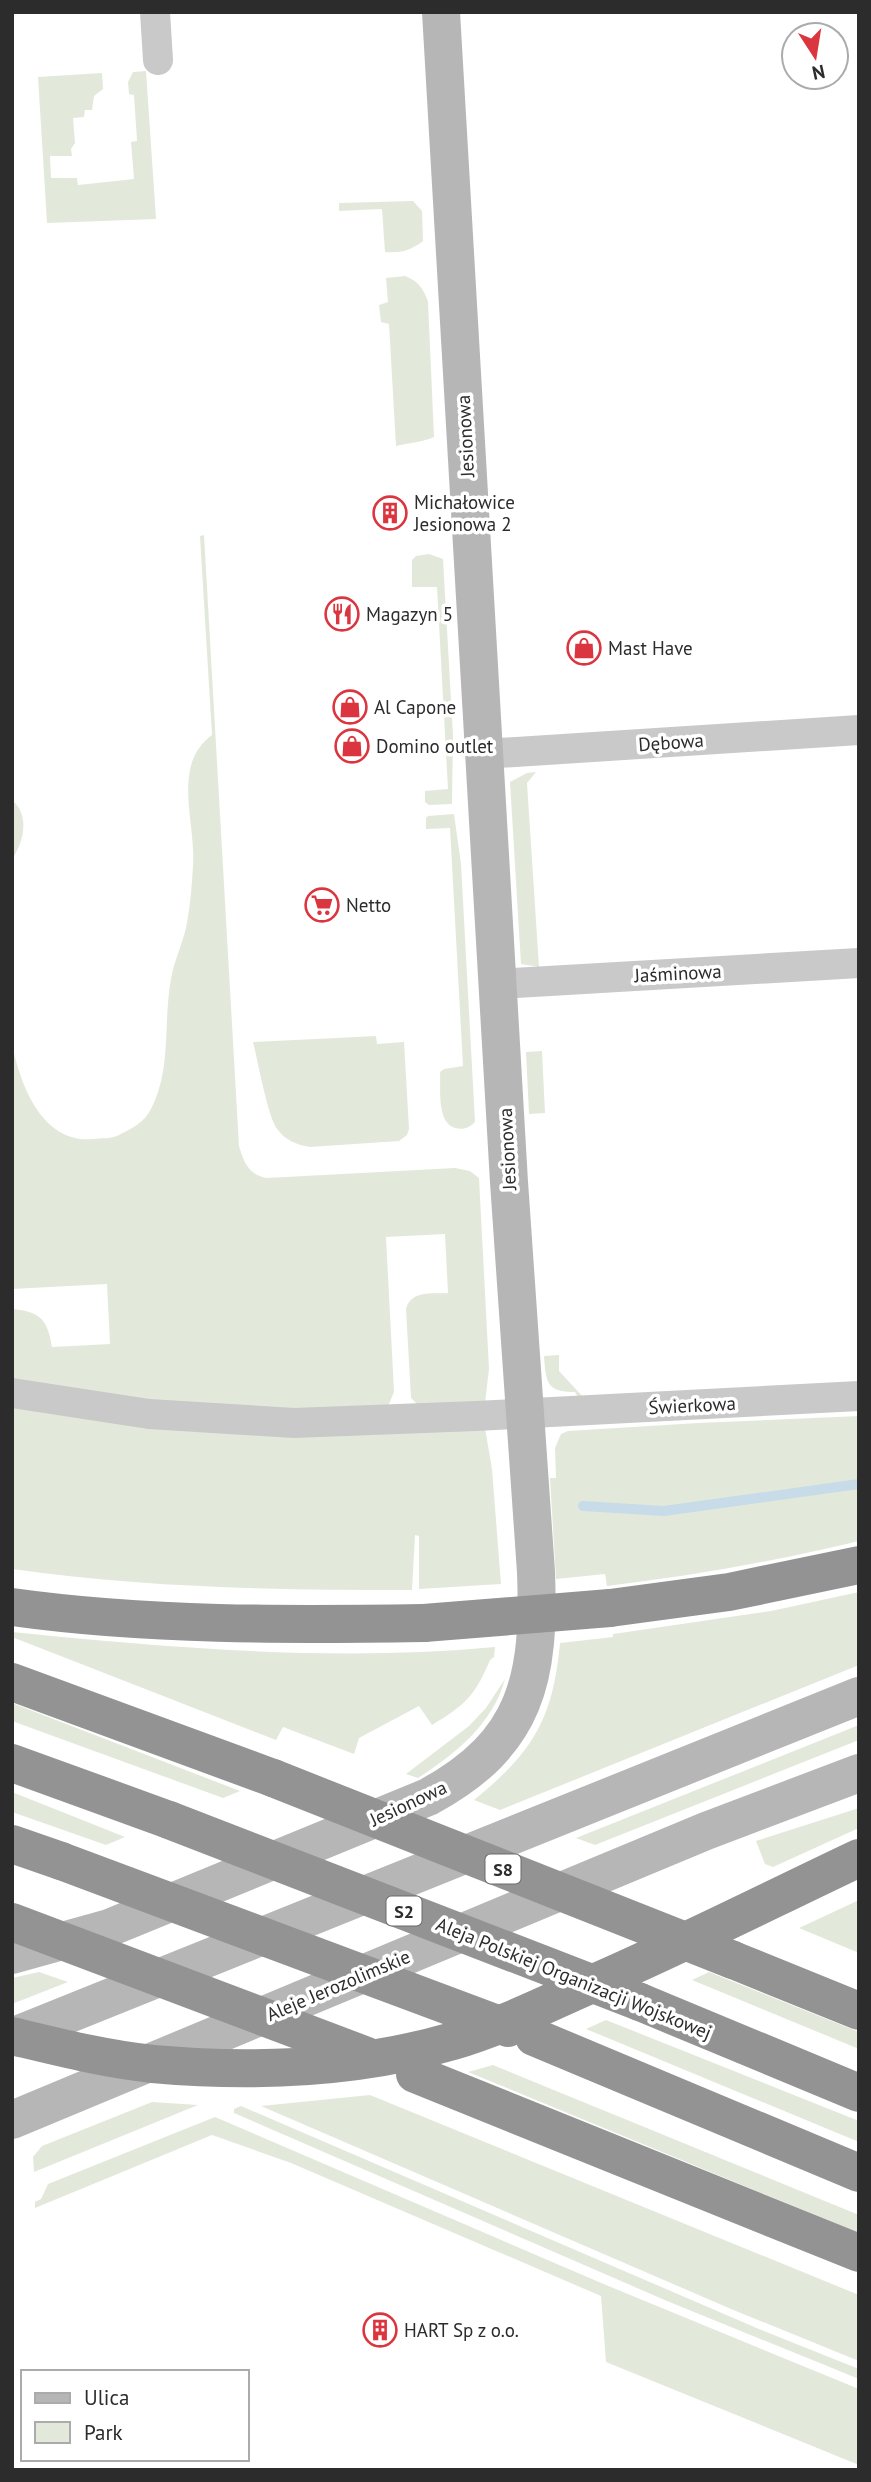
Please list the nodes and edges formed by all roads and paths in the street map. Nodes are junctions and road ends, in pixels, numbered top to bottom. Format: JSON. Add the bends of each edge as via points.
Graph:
{"nodes":[{"id":1,"x":155,"y":12,"type":"edge"},
{"id":2,"x":441,"y":12,"type":"edge"},
{"id":3,"x":158,"y":60,"type":"dead end"},
{"id":4,"x":859,"y":730,"type":"edge"},
{"id":5,"x":484,"y":754,"type":"junction"},
{"id":6,"x":859,"y":963,"type":"edge"},
{"id":7,"x":497,"y":984,"type":"junction"},
{"id":8,"x":12,"y":1393,"type":"edge"},
{"id":9,"x":859,"y":1396,"type":"edge"},
{"id":10,"x":524,"y":1414,"type":"junction"},
{"id":11,"x":859,"y":1565,"type":"edge"},
{"id":12,"x":12,"y":1606,"type":"edge"},
{"id":13,"x":12,"y":1682,"type":"edge"},
{"id":14,"x":859,"y":1696,"type":"edge"},
{"id":15,"x":12,"y":1763,"type":"edge"},
{"id":16,"x":859,"y":1773,"type":"edge"},
{"id":17,"x":12,"y":1844,"type":"edge"},
{"id":18,"x":859,"y":1858,"type":"edge"},
{"id":19,"x":12,"y":1922,"type":"edge"},
{"id":20,"x":12,"y":1955,"type":"edge"},
{"id":21,"x":859,"y":2011,"type":"edge"},
{"id":22,"x":12,"y":2036,"type":"edge"},
{"id":23,"x":859,"y":2093,"type":"edge"},
{"id":24,"x":12,"y":2120,"type":"edge"},
{"id":25,"x":859,"y":2173,"type":"edge"},
{"id":26,"x":859,"y":2253,"type":"edge"}],
"edges":[{"from":1,"to":3,"type":"street"},
{"from":2,"to":5,"type":"street","name":"Jesionowa"},
{"from":4,"to":5,"type":"street","name":"Dębowa"},
{"from":5,"to":7,"type":"street","name":"Jesionowa"},
{"from":6,"to":7,"type":"street","name":"Jaśminowa"},
{"from":7,"to":10,"type":"street","name":"Jesionowa"},
{"from":8,"to":10,"type":"street","name":"Świerkowa","via":[[135,1412],[294,1423]]},
{"from":9,"to":10,"type":"street","name":"Świerkowa"},
{"from":10,"to":20,"type":"street","name":"Jesionowa","via":[[537,1637],[525,1694],[498,1744],[448,1786],[405,1807],[109,1928]]},
{"from":11,"to":12,"type":"highway","bridge":true,"via":[[729,1592],[610,1608],[424,1623],[149,1620]]},
{"from":13,"to":21,"type":"highway","number":"S8","bridge":true,"via":[[273,1778]]},
{"from":14,"to":22,"type":"street"},
{"from":15,"to":23,"type":"highway","name":"Aleja Polskiej Organizacji Wojskowej","number":"S2","bridge":true,"via":[[640,2002]]},
{"from":16,"to":24,"type":"street","name":"Aleje Jerozolimskie","via":[[706,1831]]},
{"from":17,"to":25,"type":"highway","bridge":true,"via":[[534,2037]]},
{"from":18,"to":22,"type":"highway","bridge":true,"via":[[527,2013],[453,2041],[378,2057],[301,2068],[151,2064]]},
{"from":19,"to":26,"type":"highway","bridge":true,"via":[[415,2074]]}]}
